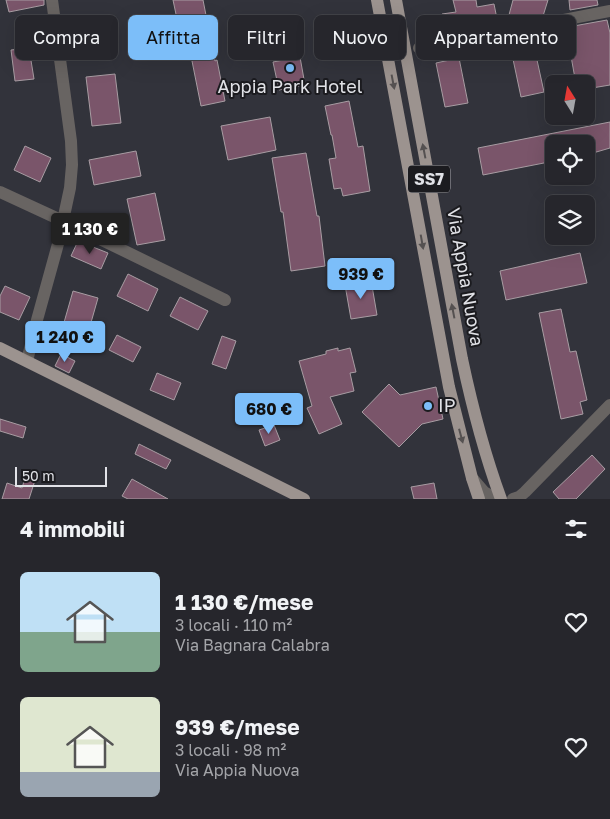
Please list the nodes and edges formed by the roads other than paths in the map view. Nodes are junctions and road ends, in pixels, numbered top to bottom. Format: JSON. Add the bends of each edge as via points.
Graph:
{"nodes":[{"id":1,"x":52,"y":0,"type":"edge"},
{"id":2,"x":377,"y":0,"type":"edge"},
{"id":3,"x":396,"y":0,"type":"edge"},
{"id":4,"x":610,"y":11,"type":"edge"},
{"id":5,"x":576,"y":18,"type":"edge"},
{"id":6,"x":0,"y":192,"type":"edge"},
{"id":7,"x":63,"y":221,"type":"junction"},
{"id":8,"x":225,"y":300,"type":"dead end"},
{"id":9,"x":0,"y":348,"type":"edge"},
{"id":10,"x":27,"y":362,"type":"junction"},
{"id":11,"x":610,"y":405,"type":"edge"},
{"id":12,"x":472,"y":478,"type":"junction"},
{"id":13,"x":529,"y":494,"type":"edge"},
{"id":14,"x":304,"y":499,"type":"edge"},
{"id":15,"x":474,"y":499,"type":"edge"},
{"id":16,"x":479,"y":499,"type":"edge"},
{"id":17,"x":497,"y":499,"type":"edge"},
{"id":18,"x":501,"y":499,"type":"edge"},
{"id":19,"x":513,"y":499,"type":"edge"}],
"edges":[{"from":1,"to":7,"type":"street","via":[[71,141],[70,188]]},
{"from":2,"to":12,"type":"main road","name":"Via Appia Nuova","number":"SS7","one_way":true,"via":[[449,387]]},
{"from":18,"to":3,"type":"main road","name":"Via Appia Nuova","number":"SS7","one_way":true,"via":[[472,405],[462,359]]},
{"from":4,"to":5,"type":"street"},
{"from":6,"to":7,"type":"street"},
{"from":7,"to":8,"type":"street"},
{"from":7,"to":10,"type":"street"},
{"from":9,"to":10,"type":"main road"},
{"from":10,"to":14,"type":"main road"},
{"from":11,"to":13,"type":"street"},
{"from":12,"to":15,"type":"main road"},
{"from":12,"to":16,"type":"main road","name":"Via Appia Nuova","number":"SS7"},
{"from":12,"to":17,"type":"street","via":[[484,492]]},
{"from":13,"to":19,"type":"street"}]}
